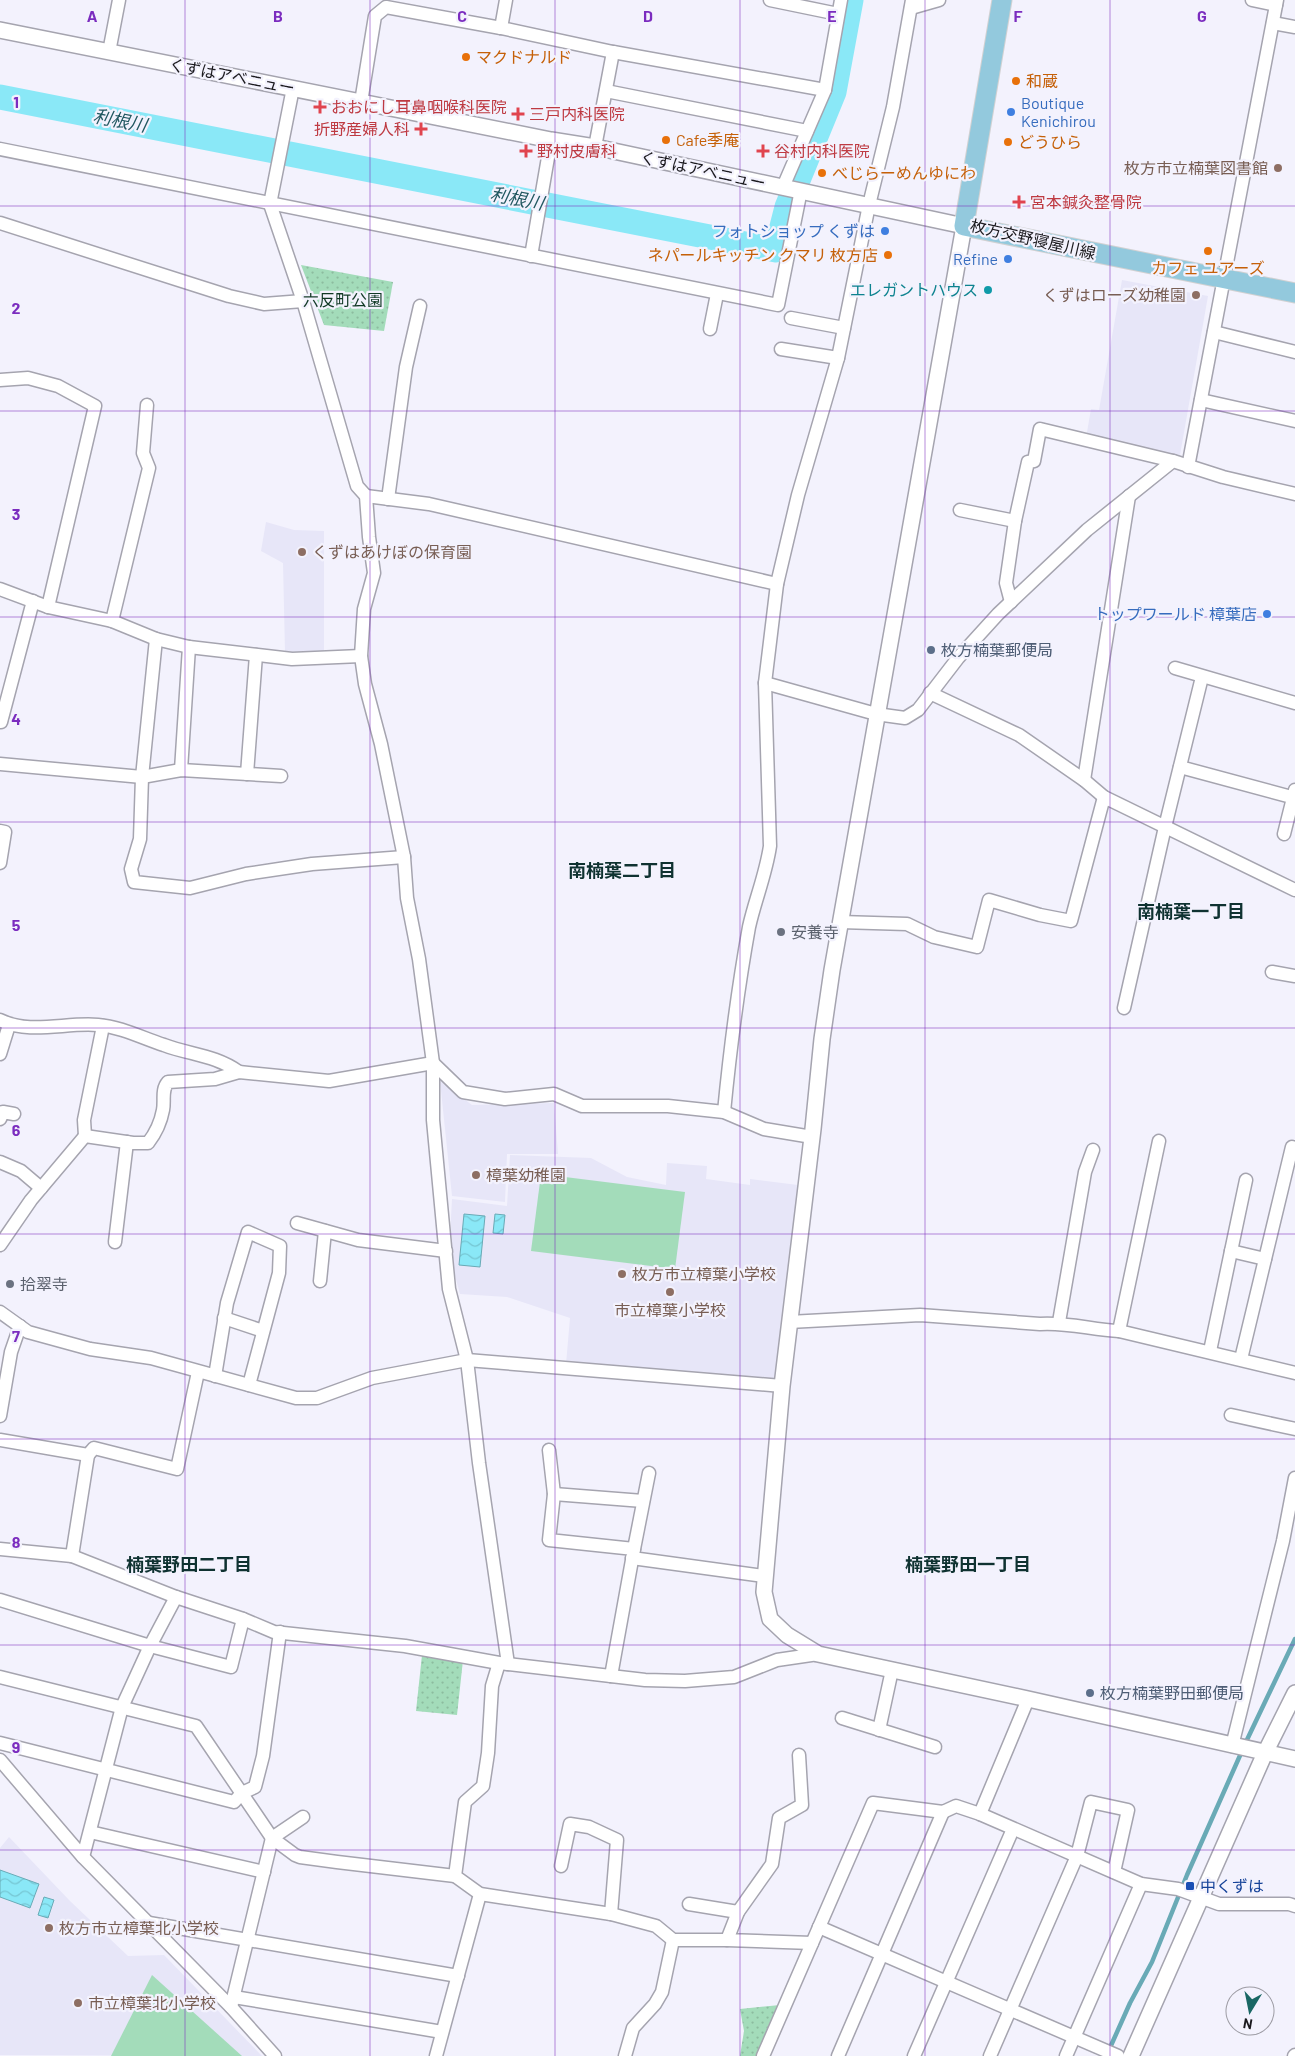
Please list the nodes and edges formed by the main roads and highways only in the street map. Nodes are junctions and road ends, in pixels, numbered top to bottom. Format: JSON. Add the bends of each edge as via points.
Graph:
{"nodes":[{"id":1,"x":1002,"y":0,"type":"edge"},
{"id":2,"x":1295,"y":293,"type":"edge"}],
"edges":[{"from":1,"to":2,"type":"main road","name":"枚方交野寝屋川線","via":[[964,226]]}]}
